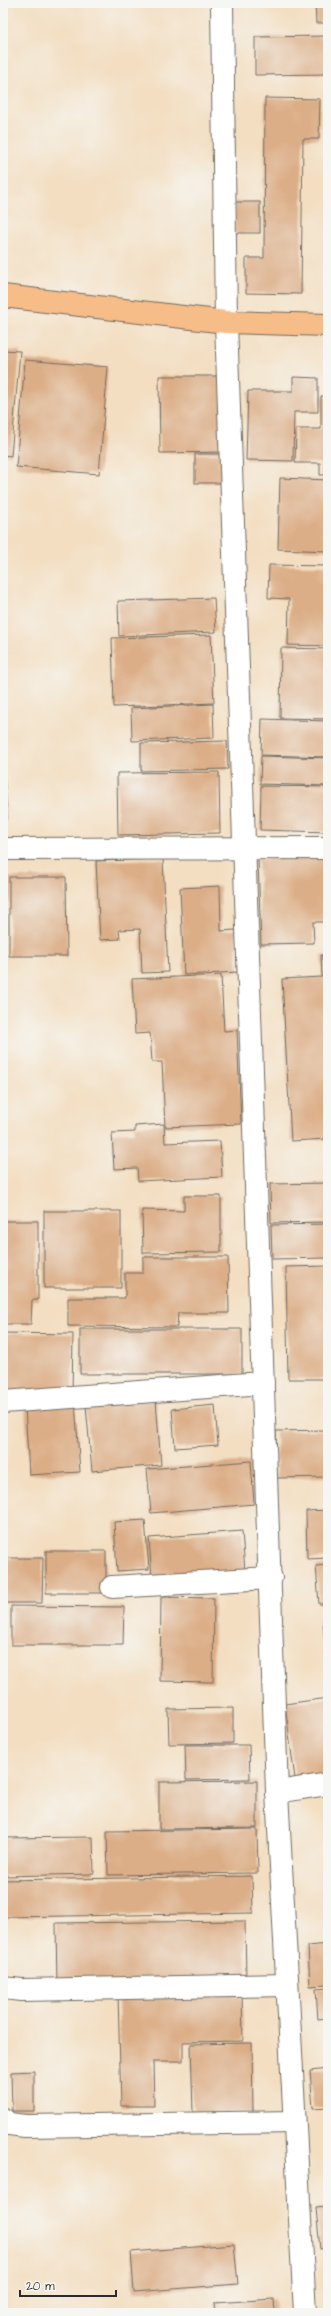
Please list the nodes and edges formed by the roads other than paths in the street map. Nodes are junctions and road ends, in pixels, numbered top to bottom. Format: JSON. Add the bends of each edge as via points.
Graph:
{"nodes":[{"id":1,"x":222,"y":3,"type":"edge"},
{"id":2,"x":3,"y":296,"type":"edge"},
{"id":3,"x":226,"y":322,"type":"junction"},
{"id":4,"x":328,"y":325,"type":"edge"},
{"id":5,"x":328,"y":848,"type":"edge"},
{"id":6,"x":3,"y":849,"type":"edge"},
{"id":7,"x":244,"y":850,"type":"junction"},
{"id":8,"x":263,"y":1383,"type":"junction"},
{"id":9,"x":3,"y":1402,"type":"edge"},
{"id":10,"x":271,"y":1578,"type":"junction"},
{"id":11,"x":112,"y":1587,"type":"dead end"},
{"id":12,"x":328,"y":1784,"type":"edge"},
{"id":13,"x":277,"y":1792,"type":"junction"},
{"id":14,"x":287,"y":1985,"type":"junction"},
{"id":15,"x":3,"y":1988,"type":"edge"},
{"id":16,"x":3,"y":2119,"type":"edge"},
{"id":17,"x":294,"y":2122,"type":"junction"},
{"id":18,"x":305,"y":2313,"type":"edge"}],
"edges":[{"from":1,"to":3,"type":"street"},
{"from":2,"to":3,"type":"main road"},
{"from":3,"to":4,"type":"main road"},
{"from":3,"to":7,"type":"street"},
{"from":5,"to":7,"type":"street"},
{"from":6,"to":7,"type":"street"},
{"from":7,"to":8,"type":"street"},
{"from":8,"to":9,"type":"street"},
{"from":8,"to":10,"type":"street"},
{"from":10,"to":11,"type":"street"},
{"from":10,"to":13,"type":"street"},
{"from":12,"to":13,"type":"street"},
{"from":13,"to":14,"type":"street"},
{"from":14,"to":15,"type":"street","via":[[22,1990]]},
{"from":14,"to":17,"type":"street"},
{"from":16,"to":17,"type":"street","via":[[9,2124],[26,2126]]},
{"from":17,"to":18,"type":"street"}]}
